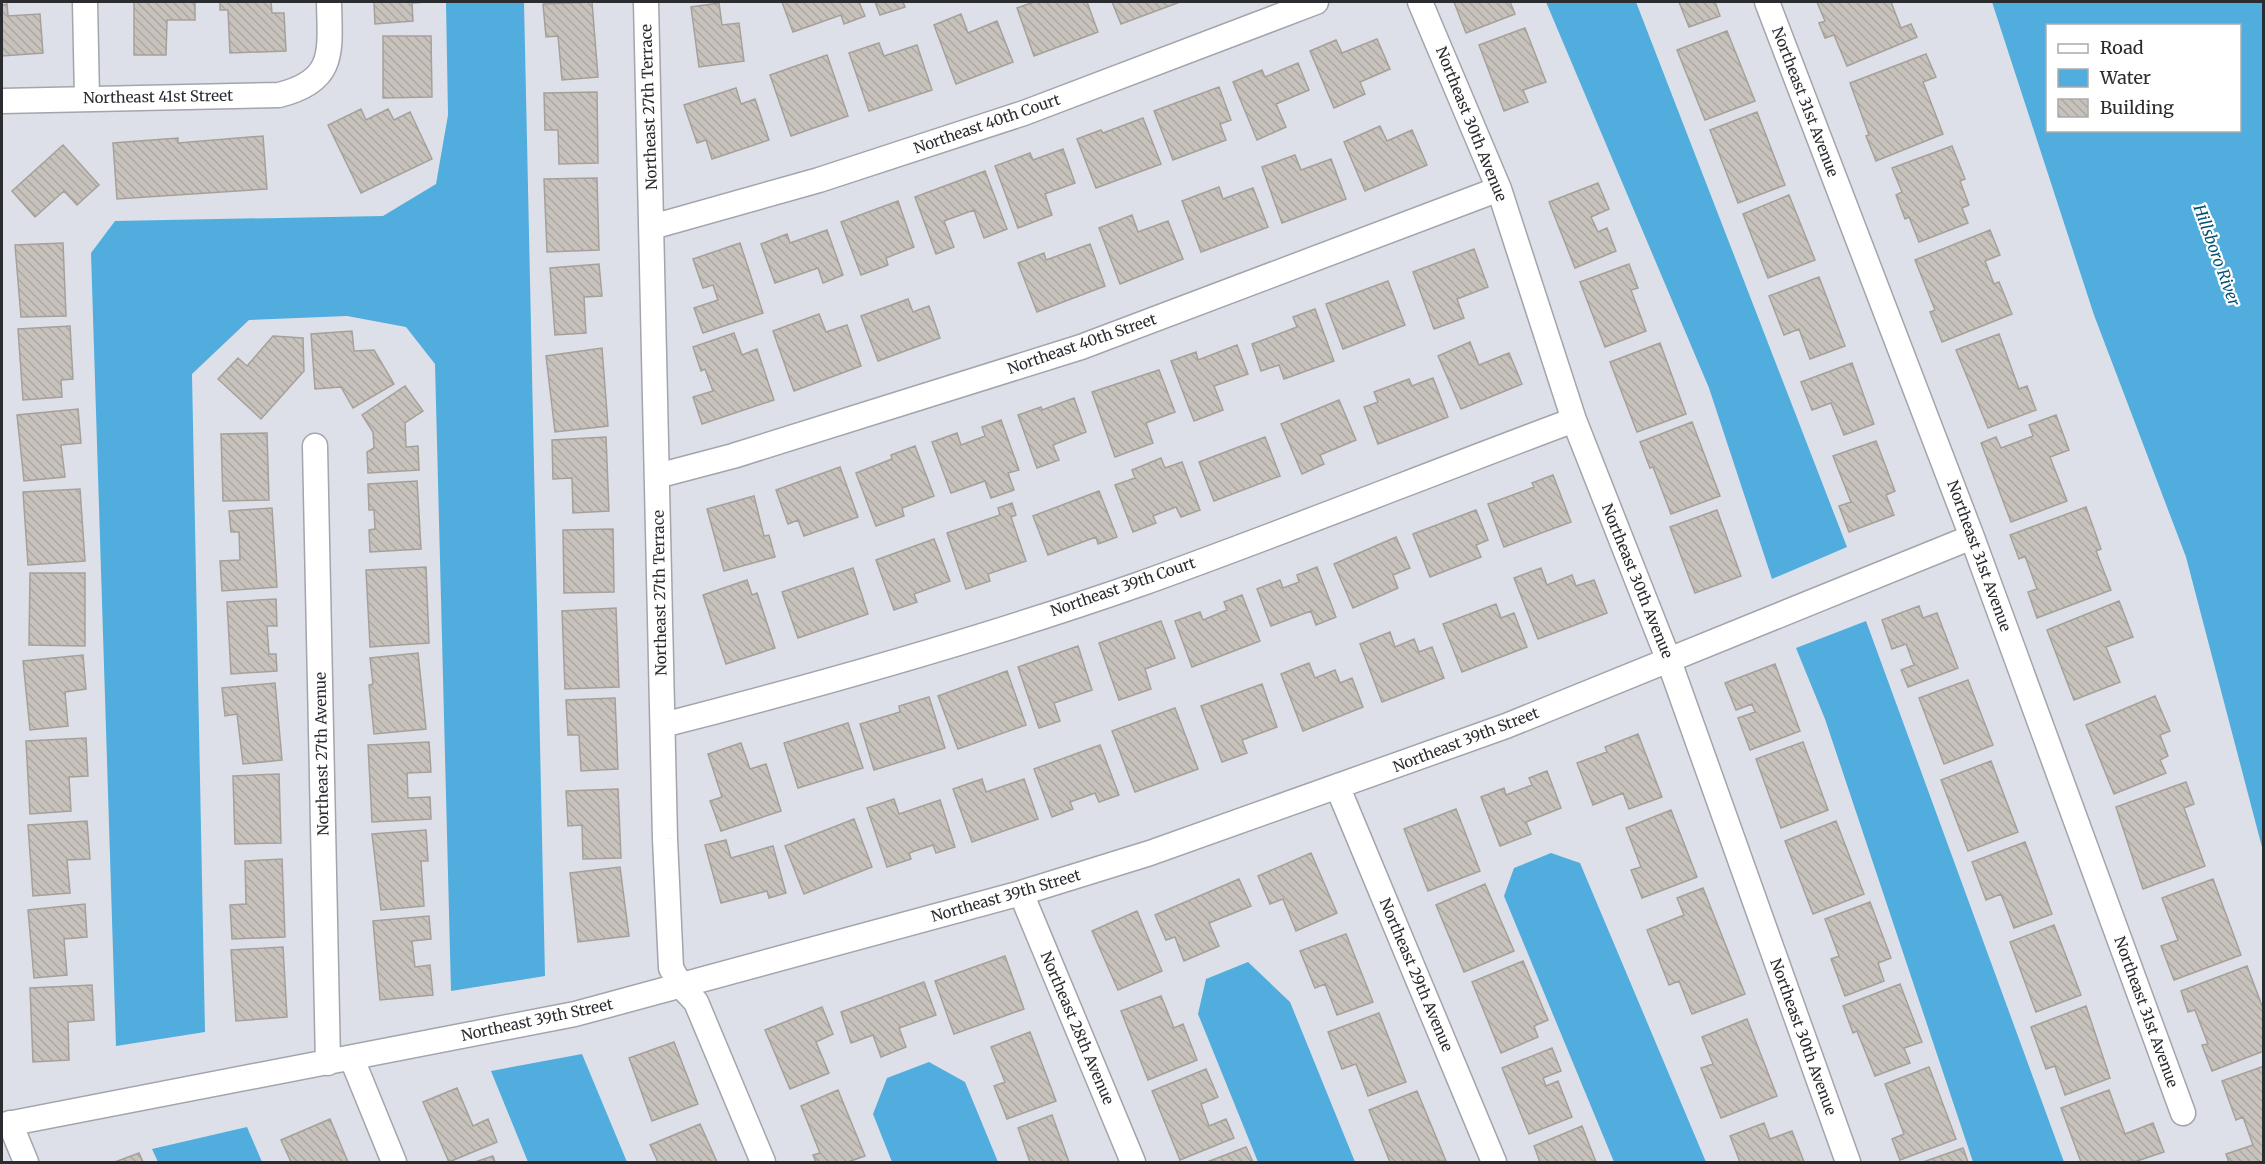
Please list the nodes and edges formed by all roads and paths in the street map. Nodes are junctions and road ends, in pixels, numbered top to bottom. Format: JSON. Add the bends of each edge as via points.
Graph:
{"nodes":[{"id":1,"x":85,"y":2,"type":"edge"},
{"id":2,"x":329,"y":2,"type":"edge"},
{"id":3,"x":646,"y":2,"type":"edge"},
{"id":4,"x":1316,"y":2,"type":"edge"},
{"id":5,"x":1420,"y":2,"type":"edge"},
{"id":6,"x":1767,"y":2,"type":"edge"},
{"id":7,"x":87,"y":99,"type":"junction"},
{"id":8,"x":2,"y":101,"type":"edge"},
{"id":9,"x":1499,"y":189,"type":"junction"},
{"id":10,"x":652,"y":227,"type":"junction"},
{"id":11,"x":1574,"y":420,"type":"junction"},
{"id":12,"x":315,"y":446,"type":"dead end"},
{"id":13,"x":657,"y":476,"type":"junction"},
{"id":14,"x":1972,"y":537,"type":"junction"},
{"id":15,"x":1669,"y":661,"type":"junction"},
{"id":16,"x":663,"y":725,"type":"junction"},
{"id":17,"x":1338,"y":788,"type":"junction"},
{"id":18,"x":1021,"y":893,"type":"junction"},
{"id":19,"x":681,"y":986,"type":"junction"},
{"id":20,"x":340,"y":1061,"type":"junction"},
{"id":21,"x":2183,"y":1113,"type":"dead end"},
{"id":22,"x":6,"y":1124,"type":"edge"},
{"id":23,"x":26,"y":1162,"type":"edge"},
{"id":24,"x":394,"y":1162,"type":"edge"},
{"id":25,"x":763,"y":1162,"type":"edge"},
{"id":26,"x":1132,"y":1162,"type":"edge"},
{"id":27,"x":1494,"y":1162,"type":"edge"},
{"id":28,"x":1848,"y":1162,"type":"edge"}],
"edges":[{"from":1,"to":7,"type":"street"},
{"from":2,"to":7,"type":"street","name":"Northeast 41st Street","via":[[330,44],[325,66],[313,82],[298,90],[279,94]]},
{"from":3,"to":10,"type":"street","name":"Northeast 27th Terrace"},
{"from":4,"to":10,"type":"street","name":"Northeast 40th Court","via":[[1024,113],[819,180]]},
{"from":5,"to":9,"type":"street","name":"Northeast 30th Avenue"},
{"from":6,"to":14,"type":"street","name":"Northeast 31st Avenue"},
{"from":7,"to":8,"type":"street","name":"Northeast 41st Street"},
{"from":9,"to":11,"type":"street","name":"Northeast 30th Avenue"},
{"from":9,"to":13,"type":"street","name":"Northeast 40th Street","via":[[1081,347]]},
{"from":10,"to":13,"type":"street","name":"Northeast 27th Terrace"},
{"from":11,"to":15,"type":"street","name":"Northeast 30th Avenue"},
{"from":11,"to":16,"type":"street","name":"Northeast 39th Court","via":[[1139,584],[947,647]]},
{"from":12,"to":20,"type":"street","name":"Northeast 27th Avenue"},
{"from":13,"to":16,"type":"street","name":"Northeast 27th Terrace"},
{"from":14,"to":15,"type":"street","name":"Northeast 39th Street"},
{"from":14,"to":21,"type":"street","name":"Northeast 31st Avenue"},
{"from":15,"to":17,"type":"street","name":"Northeast 39th Street"},
{"from":15,"to":28,"type":"street","name":"Northeast 30th Avenue"},
{"from":16,"to":19,"type":"street","name":"Northeast 27th Terrace","via":[[671,968]]},
{"from":17,"to":18,"type":"street","name":"Northeast 39th Street"},
{"from":17,"to":27,"type":"street","name":"Northeast 29th Avenue"},
{"from":18,"to":19,"type":"street","name":"Northeast 39th Street"},
{"from":18,"to":26,"type":"street","name":"Northeast 28th Avenue"},
{"from":19,"to":20,"type":"street","name":"Northeast 39th Street","via":[[575,1014]]},
{"from":19,"to":25,"type":"street","name":"Northeast 27th Terrace","via":[[696,1002]]},
{"from":20,"to":22,"type":"street","name":"Northeast 39th Street"},
{"from":20,"to":24,"type":"street","name":"Northeast 27th Avenue"},
{"from":22,"to":23,"type":"street"}]}
